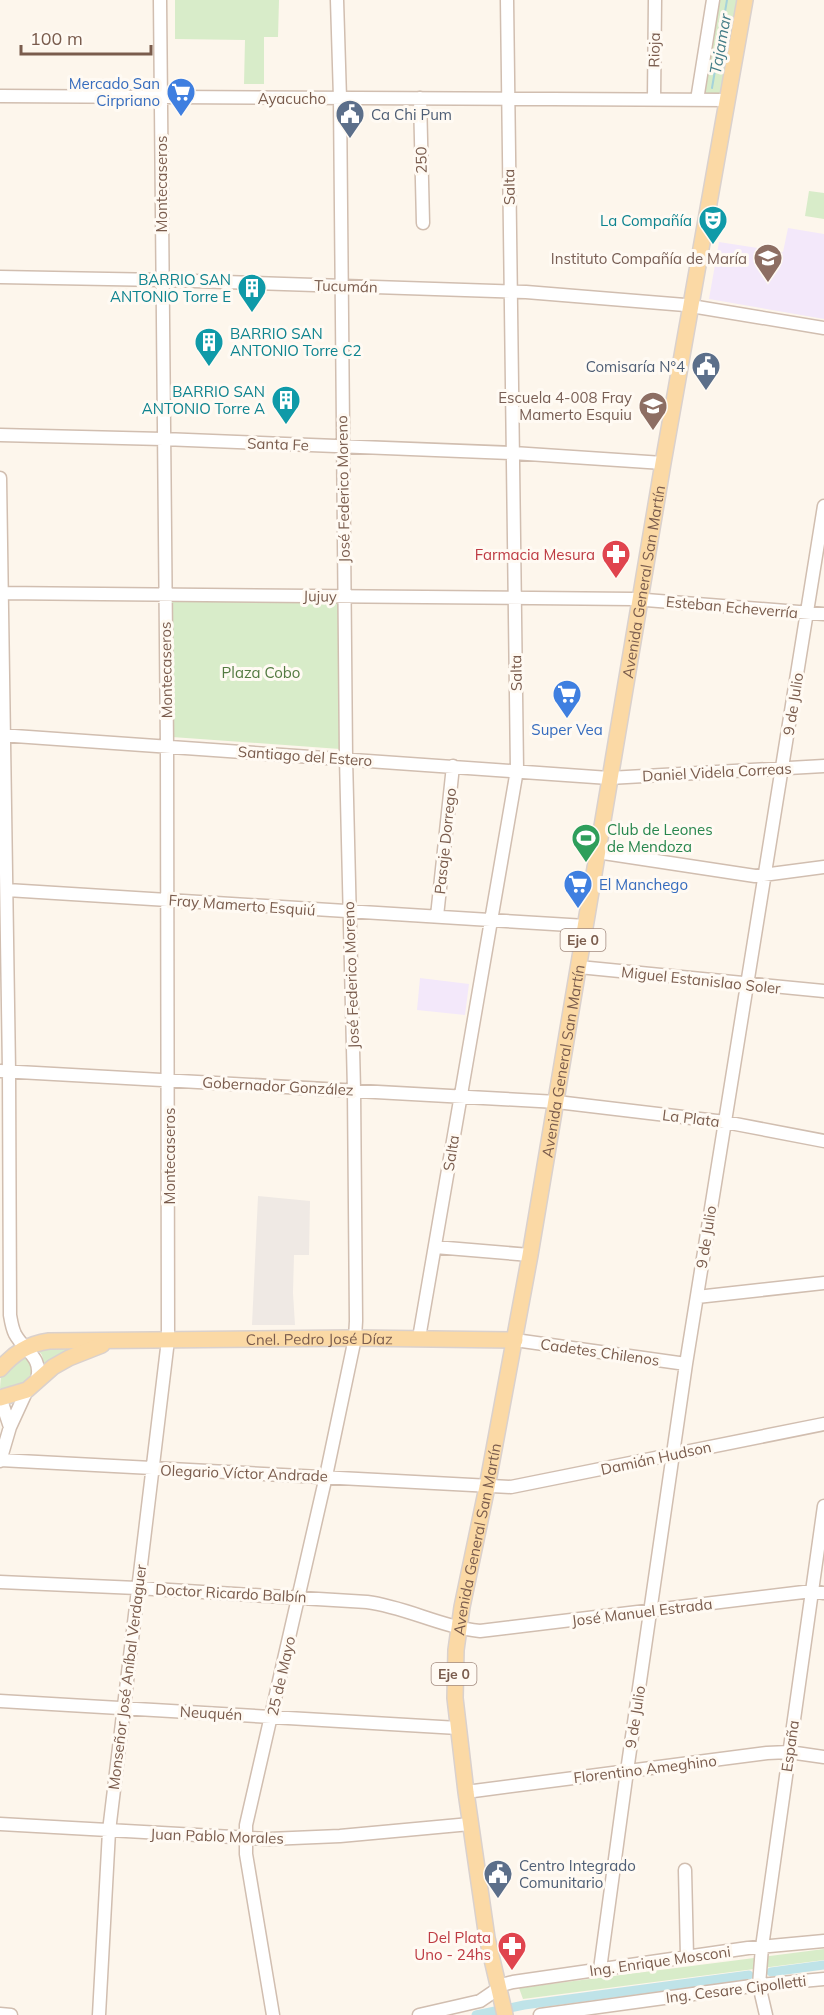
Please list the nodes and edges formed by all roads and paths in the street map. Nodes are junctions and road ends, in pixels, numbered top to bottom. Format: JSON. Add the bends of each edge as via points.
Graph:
{"nodes":[{"id":1,"x":160,"y":0,"type":"edge"},
{"id":2,"x":337,"y":0,"type":"edge"},
{"id":3,"x":507,"y":0,"type":"edge"},
{"id":4,"x":655,"y":0,"type":"edge"},
{"id":5,"x":714,"y":0,"type":"edge"},
{"id":6,"x":745,"y":0,"type":"edge"},
{"id":7,"x":0,"y":96,"type":"edge"},
{"id":8,"x":161,"y":97,"type":"junction"},
{"id":9,"x":340,"y":98,"type":"junction"},
{"id":10,"x":420,"y":98,"type":"junction"},
{"id":11,"x":508,"y":99,"type":"junction"},
{"id":12,"x":654,"y":99,"type":"junction"},
{"id":13,"x":697,"y":100,"type":"junction"},
{"id":14,"x":728,"y":100,"type":"junction"},
{"id":15,"x":423,"y":223,"type":"dead end"},
{"id":16,"x":0,"y":277,"type":"edge"},
{"id":17,"x":162,"y":280,"type":"junction"},
{"id":18,"x":342,"y":286,"type":"junction"},
{"id":19,"x":511,"y":292,"type":"junction"},
{"id":20,"x":692,"y":306,"type":"junction"},
{"id":21,"x":824,"y":328,"type":"edge"},
{"id":22,"x":0,"y":435,"type":"edge"},
{"id":23,"x":163,"y":439,"type":"junction"},
{"id":24,"x":342,"y":446,"type":"junction"},
{"id":25,"x":513,"y":453,"type":"junction"},
{"id":26,"x":663,"y":463,"type":"junction"},
{"id":27,"x":0,"y":478,"type":"edge"},
{"id":28,"x":824,"y":506,"type":"edge"},
{"id":29,"x":1,"y":593,"type":"edge"},
{"id":30,"x":164,"y":594,"type":"junction"},
{"id":31,"x":344,"y":596,"type":"junction"},
{"id":32,"x":515,"y":598,"type":"junction"},
{"id":33,"x":640,"y":599,"type":"junction"},
{"id":34,"x":807,"y":613,"type":"junction"},
{"id":35,"x":824,"y":614,"type":"edge"},
{"id":36,"x":2,"y":735,"type":"edge"},
{"id":37,"x":167,"y":747,"type":"junction"},
{"id":38,"x":346,"y":758,"type":"junction"},
{"id":39,"x":453,"y":766,"type":"junction"},
{"id":40,"x":824,"y":766,"type":"edge"},
{"id":41,"x":783,"y":769,"type":"junction"},
{"id":42,"x":517,"y":770,"type":"junction"},
{"id":43,"x":609,"y":778,"type":"junction"},
{"id":44,"x":597,"y":852,"type":"junction"},
{"id":45,"x":824,"y":867,"type":"edge"},
{"id":46,"x":764,"y":875,"type":"junction"},
{"id":47,"x":7,"y":890,"type":"junction"},
{"id":48,"x":166,"y":900,"type":"junction"},
{"id":49,"x":350,"y":911,"type":"junction"},
{"id":50,"x":437,"y":916,"type":"junction"},
{"id":51,"x":491,"y":920,"type":"junction"},
{"id":52,"x":586,"y":926,"type":"junction"},
{"id":53,"x":4,"y":966,"type":"edge"},
{"id":54,"x":579,"y":967,"type":"junction"},
{"id":55,"x":747,"y":984,"type":"junction"},
{"id":56,"x":824,"y":991,"type":"edge"},
{"id":57,"x":5,"y":1071,"type":"edge"},
{"id":58,"x":169,"y":1080,"type":"junction"},
{"id":59,"x":354,"y":1090,"type":"junction"},
{"id":60,"x":460,"y":1096,"type":"junction"},
{"id":61,"x":556,"y":1102,"type":"junction"},
{"id":62,"x":725,"y":1122,"type":"junction"},
{"id":63,"x":824,"y":1141,"type":"edge"},
{"id":64,"x":435,"y":1247,"type":"junction"},
{"id":65,"x":530,"y":1255,"type":"junction"},
{"id":66,"x":824,"y":1283,"type":"edge"},
{"id":67,"x":697,"y":1297,"type":"junction"},
{"id":68,"x":355,"y":1338,"type":"junction"},
{"id":69,"x":419,"y":1338,"type":"junction"},
{"id":70,"x":168,"y":1340,"type":"junction"},
{"id":71,"x":515,"y":1340,"type":"junction"},
{"id":72,"x":124,"y":1341,"type":"junction"},
{"id":73,"x":24,"y":1351,"type":"junction"},
{"id":74,"x":686,"y":1364,"type":"junction"},
{"id":75,"x":0,"y":1369,"type":"edge"},
{"id":76,"x":11,"y":1393,"type":"edge"},
{"id":77,"x":824,"y":1424,"type":"edge"},
{"id":78,"x":10,"y":1427,"type":"junction"},
{"id":79,"x":673,"y":1454,"type":"junction"},
{"id":80,"x":0,"y":1461,"type":"edge"},
{"id":81,"x":153,"y":1469,"type":"junction"},
{"id":82,"x":326,"y":1476,"type":"junction"},
{"id":83,"x":487,"y":1487,"type":"junction"},
{"id":84,"x":824,"y":1506,"type":"edge"},
{"id":85,"x":0,"y":1582,"type":"edge"},
{"id":86,"x":137,"y":1588,"type":"junction"},
{"id":87,"x":818,"y":1592,"type":"edge"},
{"id":88,"x":299,"y":1597,"type":"junction"},
{"id":89,"x":651,"y":1611,"type":"junction"},
{"id":90,"x":459,"y":1628,"type":"junction"},
{"id":91,"x":0,"y":1701,"type":"edge"},
{"id":92,"x":122,"y":1708,"type":"junction"},
{"id":93,"x":272,"y":1716,"type":"junction"},
{"id":94,"x":458,"y":1728,"type":"junction"},
{"id":95,"x":789,"y":1752,"type":"junction"},
{"id":96,"x":824,"y":1756,"type":"edge"},
{"id":97,"x":627,"y":1771,"type":"junction"},
{"id":98,"x":466,"y":1792,"type":"junction"},
{"id":99,"x":0,"y":1824,"type":"edge"},
{"id":100,"x":470,"y":1824,"type":"junction"},
{"id":101,"x":109,"y":1831,"type":"junction"},
{"id":102,"x":245,"y":1839,"type":"junction"},
{"id":103,"x":685,"y":1870,"type":"dead end"},
{"id":104,"x":824,"y":1941,"type":"edge"},
{"id":105,"x":762,"y":1947,"type":"junction"},
{"id":106,"x":687,"y":1957,"type":"junction"},
{"id":107,"x":600,"y":1969,"type":"junction"},
{"id":108,"x":824,"y":1979,"type":"edge"},
{"id":109,"x":759,"y":1985,"type":"junction"},
{"id":110,"x":498,"y":1989,"type":"junction"},
{"id":111,"x":504,"y":2012,"type":"edge"},
{"id":112,"x":0,"y":2014,"type":"edge"},
{"id":113,"x":11,"y":2015,"type":"edge"},
{"id":114,"x":99,"y":2015,"type":"edge"},
{"id":115,"x":273,"y":2015,"type":"edge"},
{"id":116,"x":419,"y":2015,"type":"edge"},
{"id":117,"x":540,"y":2015,"type":"edge"},
{"id":118,"x":766,"y":2015,"type":"edge"}],
"edges":[{"from":1,"to":8,"type":"street","name":"Montecaseros"},
{"from":2,"to":9,"type":"street","name":"José Federico Moreno"},
{"from":3,"to":11,"type":"street","name":"Salta"},
{"from":4,"to":12,"type":"street","name":"Rioja"},
{"from":5,"to":13,"type":"street"},
{"from":6,"to":14,"type":"main road","name":"Avenida General San Martín","number":"Eje 0"},
{"from":7,"to":8,"type":"street","name":"Ayacucho"},
{"from":8,"to":9,"type":"street","name":"Ayacucho"},
{"from":8,"to":17,"type":"street","name":"Montecaseros"},
{"from":9,"to":10,"type":"street","name":"Ayacucho"},
{"from":9,"to":18,"type":"street","name":"José Federico Moreno"},
{"from":10,"to":11,"type":"street","name":"Ayacucho"},
{"from":10,"to":15,"type":"street","name":"250"},
{"from":11,"to":12,"type":"street","name":"Ayacucho"},
{"from":11,"to":19,"type":"street","name":"Salta"},
{"from":12,"to":13,"type":"street","name":"Ayacucho"},
{"from":13,"to":14,"type":"street","name":"Ayacucho"},
{"from":14,"to":20,"type":"main road","name":"Avenida General San Martín","number":"Eje 0"},
{"from":16,"to":17,"type":"street","name":"Tucumán"},
{"from":17,"to":18,"type":"street","name":"Tucumán"},
{"from":17,"to":23,"type":"street","name":"Montecaseros"},
{"from":18,"to":19,"type":"street","name":"Tucumán"},
{"from":18,"to":24,"type":"street","name":"José Federico Moreno"},
{"from":19,"to":20,"type":"street","name":"Tucumán"},
{"from":19,"to":25,"type":"street","name":"Salta"},
{"from":20,"to":21,"type":"street","name":"Tucumán"},
{"from":20,"to":26,"type":"main road","name":"Avenida General San Martín","number":"Eje 0"},
{"from":22,"to":23,"type":"street","name":"Santa Fe"},
{"from":23,"to":24,"type":"street","name":"Santa Fe"},
{"from":23,"to":30,"type":"street","name":"Montecaseros"},
{"from":24,"to":25,"type":"street","name":"Santa Fe"},
{"from":24,"to":31,"type":"street","name":"José Federico Moreno"},
{"from":25,"to":26,"type":"street","name":"Santa Fe"},
{"from":25,"to":32,"type":"street","name":"Salta"},
{"from":26,"to":33,"type":"main road","name":"Avenida General San Martín","number":"Eje 0"},
{"from":27,"to":29,"type":"street"},
{"from":28,"to":34,"type":"street","name":"9 de Julio"},
{"from":29,"to":30,"type":"street","name":"Jujuy"},
{"from":29,"to":36,"type":"street"},
{"from":30,"to":31,"type":"street","name":"Jujuy"},
{"from":30,"to":37,"type":"street","name":"Montecaseros"},
{"from":31,"to":32,"type":"street","name":"Jujuy"},
{"from":31,"to":38,"type":"street","name":"José Federico Moreno"},
{"from":32,"to":33,"type":"street","name":"Jujuy"},
{"from":32,"to":42,"type":"street","name":"Salta"},
{"from":33,"to":34,"type":"street","name":"Esteban Echeverría"},
{"from":33,"to":43,"type":"main road","name":"Avenida General San Martín","number":"Eje 0"},
{"from":34,"to":35,"type":"street","name":"Esteban Echeverría"},
{"from":34,"to":41,"type":"street","name":"9 de Julio"},
{"from":36,"to":37,"type":"street","name":"Santiago del Estero"},
{"from":36,"to":47,"type":"street"},
{"from":37,"to":38,"type":"street","name":"Santiago del Estero"},
{"from":37,"to":48,"type":"street","name":"Montecaseros"},
{"from":38,"to":39,"type":"street","name":"Santiago del Estero"},
{"from":38,"to":49,"type":"street","name":"José Federico Moreno"},
{"from":39,"to":42,"type":"street","name":"Santiago del Estero"},
{"from":39,"to":50,"type":"street","name":"Pasaje Dorrego"},
{"from":40,"to":41,"type":"street","name":"Daniel Videla Correas"},
{"from":41,"to":43,"type":"street","name":"Daniel Videla Correas"},
{"from":41,"to":46,"type":"street","name":"9 de Julio"},
{"from":42,"to":43,"type":"street","name":"Santiago del Estero"},
{"from":42,"to":51,"type":"street","name":"Salta"},
{"from":43,"to":44,"type":"main road","name":"Avenida General San Martín","number":"Eje 0"},
{"from":44,"to":46,"type":"street"},
{"from":44,"to":52,"type":"main road","name":"Avenida General San Martín","number":"Eje 0"},
{"from":45,"to":46,"type":"street"},
{"from":46,"to":55,"type":"street","name":"9 de Julio"},
{"from":47,"to":48,"type":"street","name":"Fray Mamerto Esquiú"},
{"from":47,"to":53,"type":"street"},
{"from":48,"to":49,"type":"street","name":"Fray Mamerto Esquiú"},
{"from":48,"to":58,"type":"street","name":"Montecaseros"},
{"from":49,"to":50,"type":"street","name":"Fray Mamerto Esquiú"},
{"from":49,"to":59,"type":"street","name":"José Federico Moreno"},
{"from":50,"to":51,"type":"street","name":"Fray Mamerto Esquiú"},
{"from":51,"to":52,"type":"street","name":"Fray Mamerto Esquiú"},
{"from":51,"to":60,"type":"street","name":"Salta"},
{"from":52,"to":54,"type":"main road","name":"Avenida General San Martín","number":"Eje 0"},
{"from":53,"to":57,"type":"street"},
{"from":54,"to":55,"type":"street","name":"Miguel Estanislao Soler"},
{"from":54,"to":61,"type":"main road","name":"Avenida General San Martín","number":"Eje 0"},
{"from":55,"to":56,"type":"street","name":"Miguel Estanislao Soler"},
{"from":55,"to":62,"type":"street","name":"9 de Julio"},
{"from":57,"to":58,"type":"street","name":"Gobernador González"},
{"from":57,"to":73,"type":"street","via":[[10,1315]]},
{"from":58,"to":59,"type":"street","name":"Gobernador González"},
{"from":58,"to":70,"type":"street","name":"Montecaseros"},
{"from":59,"to":60,"type":"street","name":"Gobernador González"},
{"from":59,"to":68,"type":"street","name":"José Federico Moreno"},
{"from":60,"to":61,"type":"street","name":"Gobernador González"},
{"from":60,"to":64,"type":"street","name":"Salta"},
{"from":61,"to":62,"type":"street","name":"La Plata"},
{"from":61,"to":65,"type":"main road","name":"Avenida General San Martín","number":"Eje 0"},
{"from":62,"to":63,"type":"street","name":"La Plata"},
{"from":62,"to":67,"type":"street","name":"9 de Julio"},
{"from":64,"to":65,"type":"street"},
{"from":64,"to":69,"type":"street","name":"Salta"},
{"from":65,"to":71,"type":"main road","name":"Avenida General San Martín","number":"Eje 0"},
{"from":66,"to":67,"type":"street"},
{"from":67,"to":74,"type":"street","name":"9 de Julio"},
{"from":68,"to":69,"type":"main road","name":"Cnel. Pedro José Díaz"},
{"from":68,"to":70,"type":"main road","name":"Cnel. Pedro José Díaz"},
{"from":68,"to":82,"type":"street","name":"25 de Mayo"},
{"from":69,"to":71,"type":"main road","name":"Cnel. Pedro José Díaz"},
{"from":70,"to":72,"type":"main road","name":"Cnel. Pedro José Díaz"},
{"from":70,"to":81,"type":"street","name":"Monseñor José Aníbal Verdaguer"},
{"from":71,"to":74,"type":"street","name":"Cadetes Chilenos"},
{"from":71,"to":83,"type":"main road","name":"Avenida General San Martín","number":"Eje 0"},
{"from":72,"to":73,"type":"main road","name":"Cnel. Pedro José Díaz","via":[[50,1341]]},
{"from":72,"to":76,"type":"main road","name":"Cnel. Pedro José Díaz","via":[[69,1358]]},
{"from":73,"to":75,"type":"main road"},
{"from":73,"to":76,"type":"street","via":[[38,1365]]},
{"from":74,"to":79,"type":"street","name":"9 de Julio"},
{"from":76,"to":78,"type":"street"},
{"from":76,"to":78,"type":"street"},
{"from":77,"to":79,"type":"street","name":"Damián Hudson"},
{"from":78,"to":80,"type":"street"},
{"from":79,"to":83,"type":"street","name":"Damián Hudson","via":[[511,1487]]},
{"from":79,"to":89,"type":"street","name":"9 de Julio"},
{"from":80,"to":81,"type":"street","name":"Olegario Víctor Andrade"},
{"from":81,"to":82,"type":"street","name":"Olegario Víctor Andrade"},
{"from":81,"to":86,"type":"street","name":"Monseñor José Aníbal Verdaguer"},
{"from":82,"to":83,"type":"street","name":"Olegario Víctor Andrade"},
{"from":82,"to":88,"type":"street","name":"25 de Mayo"},
{"from":83,"to":90,"type":"main road","name":"Avenida General San Martín","number":"Eje 0"},
{"from":84,"to":87,"type":"street","name":"España"},
{"from":85,"to":86,"type":"street","name":"Doctor Ricardo Balbín"},
{"from":86,"to":88,"type":"street","name":"Doctor Ricardo Balbín"},
{"from":86,"to":92,"type":"street","name":"Monseñor José Aníbal Verdaguer"},
{"from":87,"to":89,"type":"street","name":"José Manuel Estrada"},
{"from":87,"to":95,"type":"street","name":"España"},
{"from":88,"to":90,"type":"street","name":"Doctor Ricardo Balbín","via":[[377,1603]]},
{"from":88,"to":93,"type":"street","name":"25 de Mayo"},
{"from":89,"to":90,"type":"street","name":"José Manuel Estrada","via":[[487,1631]]},
{"from":89,"to":97,"type":"street","name":"9 de Julio"},
{"from":90,"to":94,"type":"main road","name":"Avenida General San Martín","number":"Eje 0","via":[[454,1675]]},
{"from":91,"to":92,"type":"street","name":"Neuquén"},
{"from":92,"to":93,"type":"street","name":"Neuquén"},
{"from":92,"to":101,"type":"street","name":"Monseñor José Aníbal Verdaguer"},
{"from":93,"to":94,"type":"street","name":"Neuquén"},
{"from":93,"to":102,"type":"street","name":"25 de Mayo"},
{"from":94,"to":98,"type":"main road","name":"Avenida General San Martín","number":"Eje 0"},
{"from":95,"to":96,"type":"street","name":"Florentino Ameghino"},
{"from":95,"to":97,"type":"street","name":"Florentino Ameghino"},
{"from":95,"to":105,"type":"street","name":"España"},
{"from":97,"to":98,"type":"street","name":"Florentino Ameghino"},
{"from":97,"to":107,"type":"street","name":"9 de Julio"},
{"from":98,"to":100,"type":"main road","name":"Avenida General San Martín","number":"Eje 0"},
{"from":99,"to":101,"type":"street","name":"Juan Pablo Morales"},
{"from":100,"to":102,"type":"street","name":"Juan Pablo Morales","via":[[340,1836]]},
{"from":100,"to":110,"type":"main road","name":"Avenida General San Martín","number":"Eje 0"},
{"from":101,"to":102,"type":"street","name":"Juan Pablo Morales"},
{"from":101,"to":114,"type":"street","name":"Monseñor José Aníbal Verdaguer"},
{"from":102,"to":115,"type":"street","name":"25 de Mayo"},
{"from":103,"to":106,"type":"street"},
{"from":104,"to":105,"type":"street","name":"Ing. Enrique Mosconi"},
{"from":105,"to":106,"type":"street","name":"Ing. Enrique Mosconi"},
{"from":105,"to":109,"type":"street","name":"España"},
{"from":106,"to":107,"type":"street","name":"Ing. Enrique Mosconi"},
{"from":107,"to":110,"type":"street","name":"Ing. Enrique Mosconi","via":[[513,1982]]},
{"from":108,"to":109,"type":"street","name":"Ing. Cesare Cipolletti"},
{"from":109,"to":117,"type":"street","name":"Ing. Cesare Cipolletti"},
{"from":109,"to":118,"type":"street","name":"España"},
{"from":110,"to":111,"type":"main road","name":"Avenida General San Martín","number":"Eje 0"},
{"from":110,"to":116,"type":"street","name":"Ing. Enrique Mosconi","via":[[480,2001]]},
{"from":112,"to":113,"type":"street"}]}
